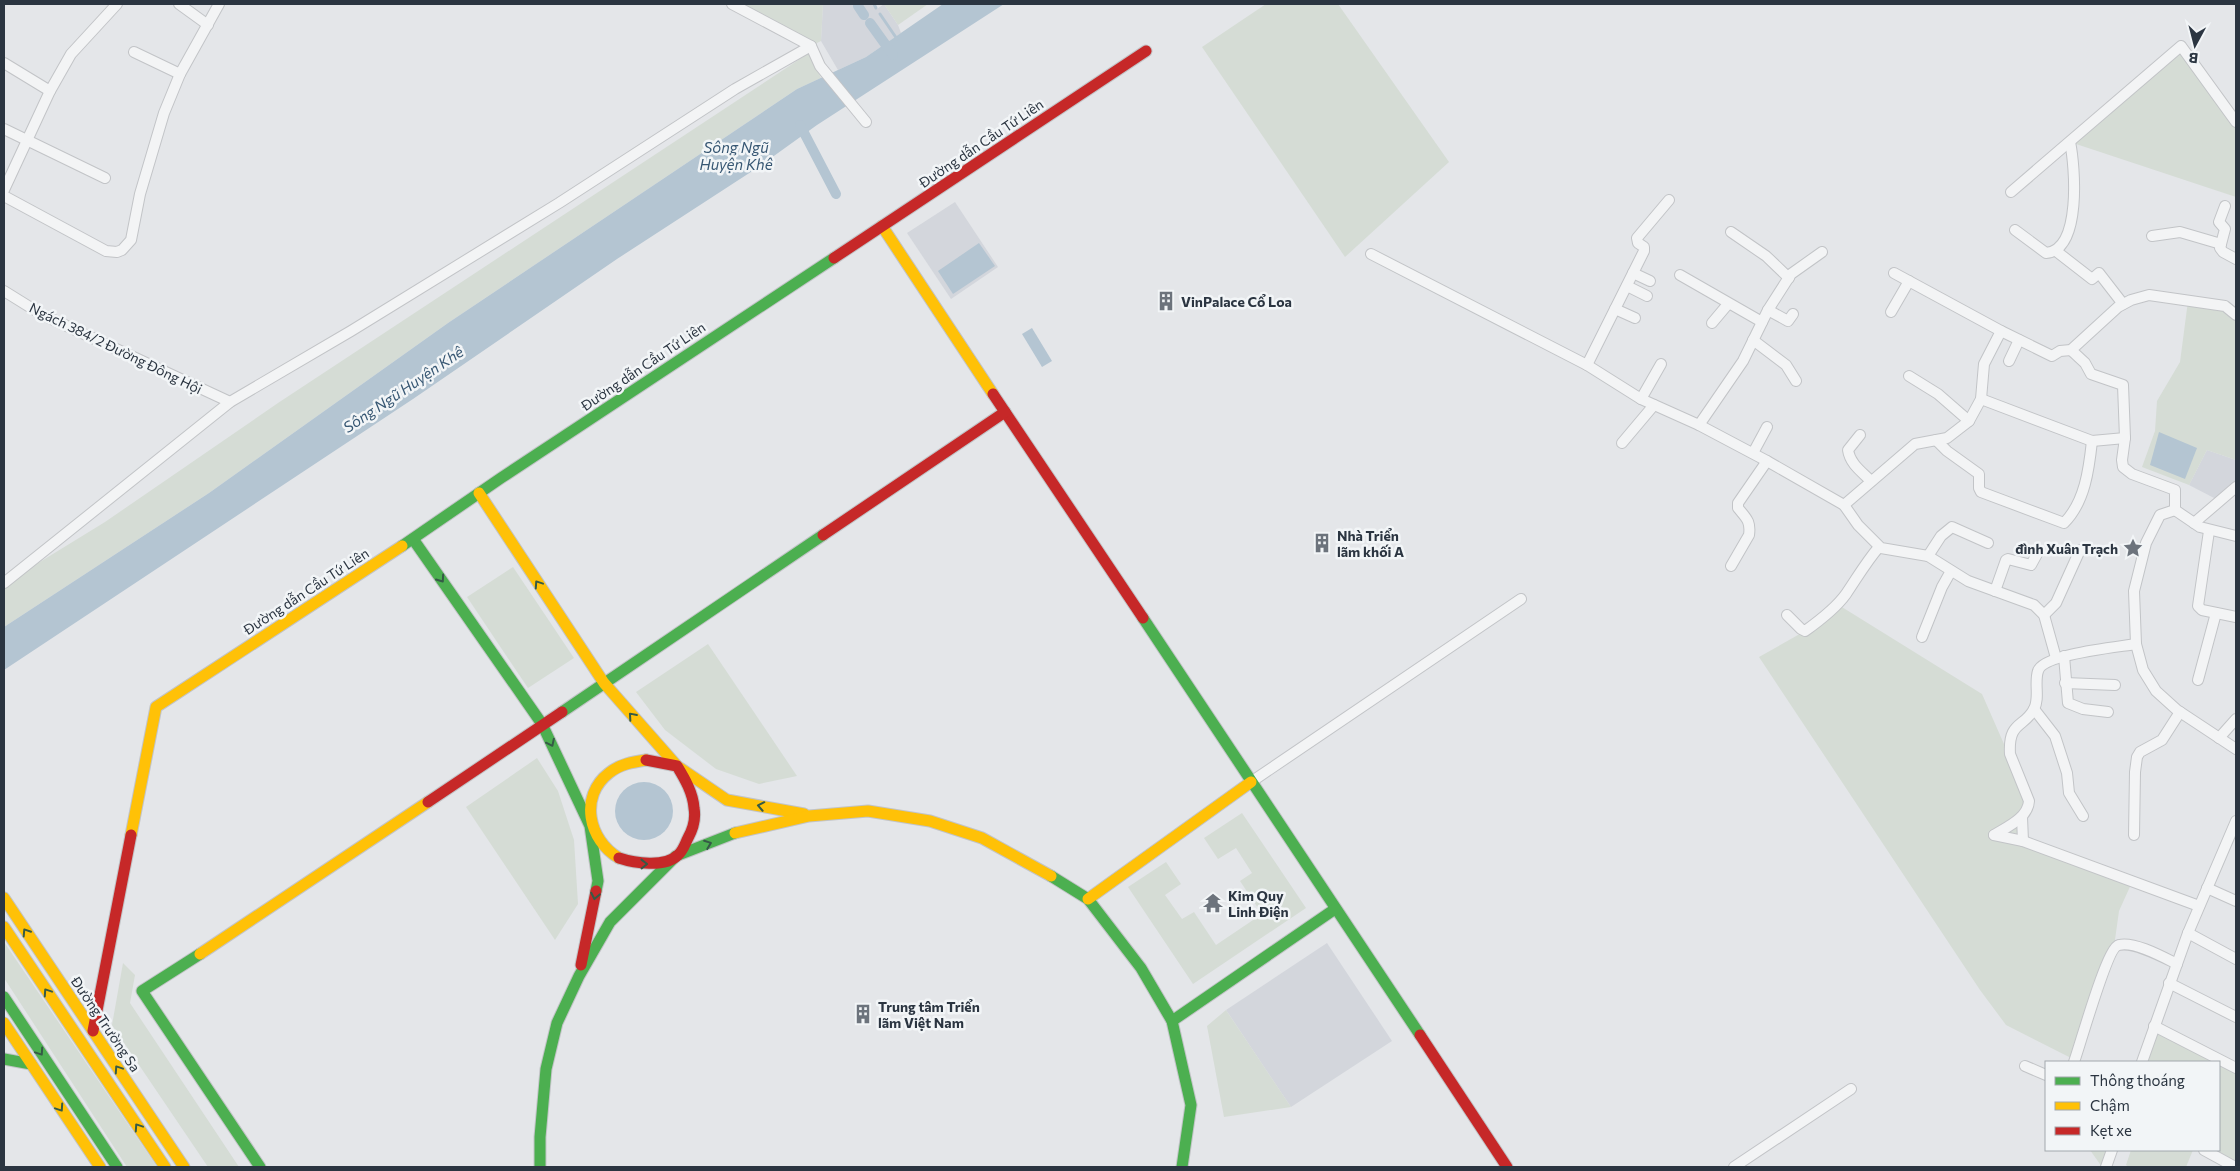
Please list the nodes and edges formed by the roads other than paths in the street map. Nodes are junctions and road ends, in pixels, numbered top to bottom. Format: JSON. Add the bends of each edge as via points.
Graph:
{"nodes":[{"id":1,"x":117,"y":4,"type":"edge"},
{"id":2,"x":178,"y":4,"type":"edge"},
{"id":3,"x":220,"y":4,"type":"edge"},
{"id":4,"x":732,"y":4,"type":"edge"},
{"id":5,"x":208,"y":25,"type":"junction"},
{"id":6,"x":811,"y":46,"type":"junction"},
{"id":7,"x":1146,"y":51,"type":"dead end"},
{"id":8,"x":134,"y":52,"type":"dead end"},
{"id":9,"x":4,"y":63,"type":"edge"},
{"id":10,"x":180,"y":74,"type":"junction"},
{"id":11,"x":50,"y":91,"type":"junction"},
{"id":12,"x":866,"y":122,"type":"dead end"},
{"id":13,"x":2236,"y":122,"type":"edge"},
{"id":14,"x":4,"y":129,"type":"edge"},
{"id":15,"x":29,"y":140,"type":"junction"},
{"id":16,"x":2070,"y":142,"type":"junction"},
{"id":17,"x":105,"y":178,"type":"dead end"},
{"id":18,"x":4,"y":190,"type":"edge"},
{"id":19,"x":2011,"y":192,"type":"dead end"},
{"id":20,"x":4,"y":196,"type":"edge"},
{"id":21,"x":1669,"y":200,"type":"dead end"},
{"id":22,"x":2225,"y":206,"type":"dead end"},
{"id":23,"x":882,"y":226,"type":"junction"},
{"id":24,"x":2015,"y":230,"type":"dead end"},
{"id":25,"x":1731,"y":232,"type":"dead end"},
{"id":26,"x":2152,"y":236,"type":"dead end"},
{"id":27,"x":2221,"y":244,"type":"junction"},
{"id":28,"x":2056,"y":251,"type":"junction"},
{"id":29,"x":1822,"y":252,"type":"dead end"},
{"id":30,"x":1371,"y":254,"type":"dead end"},
{"id":31,"x":2236,"y":259,"type":"edge"},
{"id":32,"x":1633,"y":273,"type":"junction"},
{"id":33,"x":1894,"y":273,"type":"dead end"},
{"id":34,"x":1680,"y":275,"type":"dead end"},
{"id":35,"x":1789,"y":278,"type":"junction"},
{"id":36,"x":1650,"y":281,"type":"dead end"},
{"id":37,"x":1909,"y":281,"type":"junction"},
{"id":38,"x":1626,"y":286,"type":"junction"},
{"id":39,"x":4,"y":291,"type":"edge"},
{"id":40,"x":1647,"y":296,"type":"dead end"},
{"id":41,"x":1728,"y":304,"type":"junction"},
{"id":42,"x":2123,"y":304,"type":"junction"},
{"id":43,"x":1615,"y":309,"type":"junction"},
{"id":44,"x":1768,"y":310,"type":"junction"},
{"id":45,"x":2235,"y":311,"type":"edge"},
{"id":46,"x":1891,"y":312,"type":"dead end"},
{"id":47,"x":1793,"y":314,"type":"dead end"},
{"id":48,"x":1635,"y":318,"type":"dead end"},
{"id":49,"x":1762,"y":322,"type":"junction"},
{"id":50,"x":1712,"y":323,"type":"dead end"},
{"id":51,"x":2001,"y":332,"type":"junction"},
{"id":52,"x":1753,"y":340,"type":"junction"},
{"id":53,"x":2019,"y":340,"type":"junction"},
{"id":54,"x":2071,"y":350,"type":"junction"},
{"id":55,"x":2009,"y":361,"type":"dead end"},
{"id":56,"x":1661,"y":364,"type":"dead end"},
{"id":57,"x":1586,"y":366,"type":"junction"},
{"id":58,"x":1909,"y":376,"type":"dead end"},
{"id":59,"x":1796,"y":381,"type":"dead end"},
{"id":60,"x":1641,"y":399,"type":"junction"},
{"id":61,"x":1981,"y":399,"type":"junction"},
{"id":62,"x":230,"y":402,"type":"junction"},
{"id":63,"x":1654,"y":405,"type":"junction"},
{"id":64,"x":1005,"y":412,"type":"junction"},
{"id":65,"x":1969,"y":421,"type":"junction"},
{"id":66,"x":1699,"y":425,"type":"junction"},
{"id":67,"x":1767,"y":427,"type":"dead end"},
{"id":68,"x":1860,"y":435,"type":"dead end"},
{"id":69,"x":2125,"y":438,"type":"junction"},
{"id":70,"x":1936,"y":440,"type":"junction"},
{"id":71,"x":2092,"y":441,"type":"junction"},
{"id":72,"x":1622,"y":444,"type":"dead end"},
{"id":73,"x":1753,"y":453,"type":"junction"},
{"id":74,"x":1766,"y":461,"type":"junction"},
{"id":75,"x":1871,"y":481,"type":"junction"},
{"id":76,"x":2236,"y":487,"type":"edge"},
{"id":77,"x":479,"y":493,"type":"junction"},
{"id":78,"x":1844,"y":505,"type":"junction"},
{"id":79,"x":2175,"y":510,"type":"junction"},
{"id":80,"x":2194,"y":523,"type":"junction"},
{"id":81,"x":2209,"y":531,"type":"junction"},
{"id":82,"x":2236,"y":536,"type":"edge"},
{"id":83,"x":413,"y":539,"type":"junction"},
{"id":84,"x":1988,"y":543,"type":"dead end"},
{"id":85,"x":1879,"y":547,"type":"junction"},
{"id":86,"x":2080,"y":550,"type":"dead end"},
{"id":87,"x":2037,"y":554,"type":"dead end"},
{"id":88,"x":1928,"y":556,"type":"junction"},
{"id":89,"x":1731,"y":566,"type":"dead end"},
{"id":90,"x":1951,"y":571,"type":"junction"},
{"id":91,"x":4,"y":583,"type":"edge"},
{"id":92,"x":1995,"y":591,"type":"junction"},
{"id":93,"x":1521,"y":599,"type":"dead end"},
{"id":94,"x":2216,"y":613,"type":"junction"},
{"id":95,"x":1787,"y":615,"type":"dead end"},
{"id":96,"x":2044,"y":615,"type":"junction"},
{"id":97,"x":2236,"y":617,"type":"edge"},
{"id":98,"x":1922,"y":637,"type":"dead end"},
{"id":99,"x":2136,"y":644,"type":"junction"},
{"id":100,"x":2060,"y":657,"type":"junction"},
{"id":101,"x":2198,"y":680,"type":"dead end"},
{"id":102,"x":2065,"y":682,"type":"junction"},
{"id":103,"x":604,"y":683,"type":"junction"},
{"id":104,"x":2115,"y":685,"type":"dead end"},
{"id":105,"x":2034,"y":710,"type":"junction"},
{"id":106,"x":2108,"y":712,"type":"dead end"},
{"id":107,"x":2180,"y":712,"type":"junction"},
{"id":108,"x":2236,"y":719,"type":"edge"},
{"id":109,"x":542,"y":724,"type":"junction"},
{"id":110,"x":2219,"y":738,"type":"junction"},
{"id":111,"x":2236,"y":750,"type":"edge"},
{"id":112,"x":677,"y":766,"type":"junction"},
{"id":113,"x":1251,"y":782,"type":"junction"},
{"id":114,"x":809,"y":816,"type":"junction"},
{"id":115,"x":2084,"y":816,"type":"dead end"},
{"id":116,"x":2022,"y":817,"type":"junction"},
{"id":117,"x":2236,"y":821,"type":"edge"},
{"id":118,"x":590,"y":826,"type":"junction"},
{"id":119,"x":2134,"y":835,"type":"dead end"},
{"id":120,"x":2023,"y":841,"type":"junction"},
{"id":121,"x":2232,"y":841,"type":"edge"},
{"id":122,"x":676,"y":856,"type":"junction"},
{"id":123,"x":2207,"y":888,"type":"junction"},
{"id":124,"x":4,"y":898,"type":"edge"},
{"id":125,"x":1088,"y":899,"type":"junction"},
{"id":126,"x":2236,"y":900,"type":"edge"},
{"id":127,"x":2199,"y":906,"type":"junction"},
{"id":128,"x":1335,"y":908,"type":"junction"},
{"id":129,"x":4,"y":927,"type":"edge"},
{"id":130,"x":2188,"y":933,"type":"junction"},
{"id":131,"x":2236,"y":959,"type":"edge"},
{"id":132,"x":2177,"y":964,"type":"junction"},
{"id":133,"x":579,"y":976,"type":"junction"},
{"id":134,"x":2170,"y":982,"type":"junction"},
{"id":135,"x":4,"y":997,"type":"edge"},
{"id":136,"x":2236,"y":1017,"type":"edge"},
{"id":137,"x":1172,"y":1021,"type":"junction"},
{"id":138,"x":4,"y":1023,"type":"edge"},
{"id":139,"x":2154,"y":1026,"type":"junction"},
{"id":140,"x":93,"y":1031,"type":"junction"},
{"id":141,"x":4,"y":1059,"type":"edge"},
{"id":142,"x":2074,"y":1061,"type":"edge"},
{"id":143,"x":2142,"y":1061,"type":"edge"},
{"id":144,"x":31,"y":1064,"type":"junction"},
{"id":145,"x":2025,"y":1066,"type":"dead end"},
{"id":146,"x":2236,"y":1068,"type":"edge"},
{"id":147,"x":2045,"y":1075,"type":"edge"},
{"id":148,"x":1851,"y":1089,"type":"dead end"},
{"id":149,"x":2112,"y":1151,"type":"edge"},
{"id":150,"x":2206,"y":1151,"type":"edge"},
{"id":151,"x":100,"y":1167,"type":"edge"},
{"id":152,"x":117,"y":1167,"type":"edge"},
{"id":153,"x":165,"y":1167,"type":"edge"},
{"id":154,"x":184,"y":1167,"type":"edge"},
{"id":155,"x":260,"y":1167,"type":"edge"},
{"id":156,"x":540,"y":1167,"type":"edge"},
{"id":157,"x":1182,"y":1167,"type":"edge"},
{"id":158,"x":1507,"y":1167,"type":"edge"},
{"id":159,"x":1734,"y":1167,"type":"edge"},
{"id":160,"x":2106,"y":1167,"type":"edge"},
{"id":161,"x":2234,"y":1167,"type":"edge"}],
"edges":[{"from":1,"to":11,"type":"street","via":[[72,54]]},
{"from":2,"to":5,"type":"street"},
{"from":3,"to":5,"type":"street"},
{"from":4,"to":6,"type":"street"},
{"from":5,"to":10,"type":"street"},
{"from":6,"to":12,"type":"street","via":[[820,66]]},
{"from":6,"to":62,"type":"street","via":[[735,89],[551,208]]},
{"from":7,"to":23,"type":"main road","name":"Đường dẫn Cầu Tứ Liên"},
{"from":8,"to":10,"type":"street"},
{"from":9,"to":11,"type":"street"},
{"from":10,"to":20,"type":"street","via":[[158,127],[131,240],[122,250],[106,251]]},
{"from":11,"to":15,"type":"street"},
{"from":13,"to":16,"type":"street","via":[[2182,46]]},
{"from":14,"to":15,"type":"street"},
{"from":15,"to":17,"type":"street"},
{"from":15,"to":18,"type":"street"},
{"from":16,"to":19,"type":"street"},
{"from":16,"to":28,"type":"street","via":[[2076,183],[2073,207],[2068,230]]},
{"from":21,"to":32,"type":"street","via":[[1637,238],[1645,249]]},
{"from":22,"to":27,"type":"street","via":[[2219,222],[2225,229]]},
{"from":23,"to":64,"type":"main road"},
{"from":23,"to":77,"type":"main road","name":"Đường dẫn Cầu Tứ Liên"},
{"from":24,"to":28,"type":"street","via":[[2042,251]]},
{"from":25,"to":35,"type":"street","via":[[1766,256]]},
{"from":26,"to":27,"type":"street","via":[[2180,232]]},
{"from":27,"to":31,"type":"street","via":[[2223,252]]},
{"from":28,"to":42,"type":"street","via":[[2092,279],[2099,273]]},
{"from":29,"to":35,"type":"street"},
{"from":30,"to":57,"type":"street"},
{"from":32,"to":36,"type":"street"},
{"from":32,"to":38,"type":"street"},
{"from":33,"to":37,"type":"street"},
{"from":34,"to":41,"type":"street"},
{"from":35,"to":44,"type":"street"},
{"from":37,"to":46,"type":"street"},
{"from":37,"to":51,"type":"street"},
{"from":38,"to":40,"type":"street"},
{"from":38,"to":43,"type":"street"},
{"from":39,"to":62,"type":"street","name":"Ngách 384/2 Đường Đông Hội","via":[[41,314]]},
{"from":41,"to":49,"type":"street"},
{"from":41,"to":50,"type":"street"},
{"from":42,"to":45,"type":"street","via":[[2149,296],[2225,306]]},
{"from":42,"to":54,"type":"street"},
{"from":43,"to":48,"type":"street"},
{"from":43,"to":57,"type":"street"},
{"from":44,"to":47,"type":"street","via":[[1788,321]]},
{"from":44,"to":49,"type":"street"},
{"from":49,"to":52,"type":"street"},
{"from":51,"to":53,"type":"street"},
{"from":51,"to":61,"type":"street","via":[[1984,364]]},
{"from":52,"to":59,"type":"street","via":[[1786,365]]},
{"from":52,"to":66,"type":"street","via":[[1743,361]]},
{"from":53,"to":54,"type":"street","via":[[2052,356]]},
{"from":53,"to":55,"type":"street"},
{"from":54,"to":69,"type":"street","via":[[2091,374],[2123,385]]},
{"from":56,"to":60,"type":"street"},
{"from":57,"to":60,"type":"street"},
{"from":58,"to":65,"type":"street","via":[[1938,394]]},
{"from":60,"to":63,"type":"street"},
{"from":61,"to":65,"type":"street"},
{"from":61,"to":71,"type":"street"},
{"from":62,"to":91,"type":"street"},
{"from":63,"to":66,"type":"street"},
{"from":63,"to":72,"type":"street"},
{"from":64,"to":103,"type":"main road"},
{"from":64,"to":113,"type":"main road"},
{"from":65,"to":70,"type":"street","via":[[1947,438]]},
{"from":66,"to":73,"type":"street"},
{"from":67,"to":73,"type":"street"},
{"from":68,"to":75,"type":"street","via":[[1848,450],[1849,457]]},
{"from":69,"to":71,"type":"street"},
{"from":69,"to":79,"type":"street","via":[[2123,467],[2132,474],[2175,490]]},
{"from":70,"to":71,"type":"street","via":[[1979,474],[1978,488],[1981,492],[2064,523],[2073,514],[2084,488]]},
{"from":70,"to":75,"type":"street","via":[[1915,444]]},
{"from":73,"to":74,"type":"street"},
{"from":74,"to":78,"type":"street"},
{"from":74,"to":89,"type":"street","via":[[1738,503],[1738,508],[1747,517],[1750,530]]},
{"from":75,"to":78,"type":"street"},
{"from":76,"to":80,"type":"street"},
{"from":77,"to":83,"type":"main road","name":"Đường dẫn Cầu Tứ Liên"},
{"from":103,"to":77,"type":"main road","one_way":true},
{"from":78,"to":85,"type":"street"},
{"from":79,"to":80,"type":"street"},
{"from":79,"to":99,"type":"street","via":[[2160,515],[2146,543],[2134,591]]},
{"from":80,"to":81,"type":"street"},
{"from":81,"to":82,"type":"street"},
{"from":81,"to":94,"type":"street","via":[[2198,606]]},
{"from":83,"to":109,"type":"main road","one_way":true},
{"from":83,"to":140,"type":"main road","name":"Đường dẫn Cầu Tứ Liên","via":[[156,707]]},
{"from":84,"to":88,"type":"street","via":[[1952,527],[1941,536]]},
{"from":85,"to":88,"type":"street"},
{"from":85,"to":95,"type":"street","via":[[1845,595],[1812,626],[1805,631],[1800,629]]},
{"from":86,"to":96,"type":"street","via":[[2056,603]]},
{"from":87,"to":92,"type":"street","via":[[2031,565],[2006,560]]},
{"from":88,"to":90,"type":"street"},
{"from":90,"to":92,"type":"street"},
{"from":90,"to":98,"type":"street"},
{"from":92,"to":96,"type":"street","via":[[2034,605]]},
{"from":93,"to":113,"type":"street"},
{"from":94,"to":97,"type":"street"},
{"from":94,"to":101,"type":"street"},
{"from":96,"to":100,"type":"street"},
{"from":99,"to":100,"type":"street"},
{"from":99,"to":107,"type":"street","via":[[2148,680]]},
{"from":100,"to":102,"type":"street"},
{"from":100,"to":105,"type":"street","via":[[2038,669]]},
{"from":102,"to":104,"type":"street"},
{"from":102,"to":106,"type":"street","via":[[2068,703]]},
{"from":103,"to":109,"type":"main road"},
{"from":112,"to":103,"type":"main road","one_way":true},
{"from":105,"to":115,"type":"street","via":[[2055,736],[2070,793]]},
{"from":105,"to":116,"type":"street","via":[[2015,728],[2009,745],[2029,802]]},
{"from":107,"to":110,"type":"street"},
{"from":107,"to":119,"type":"street","via":[[2162,740],[2137,757]]},
{"from":108,"to":110,"type":"street"},
{"from":109,"to":118,"type":"main road","one_way":true},
{"from":109,"to":155,"type":"main road","via":[[318,877],[142,991]]},
{"from":110,"to":111,"type":"street"},
{"from":114,"to":112,"type":"main road","one_way":true,"via":[[727,800]]},
{"from":112,"to":118,"type":"main road","via":[[646,760],[614,768],[594,793]]},
{"from":112,"to":122,"type":"main road","via":[[694,799],[696,815],[692,832]]},
{"from":113,"to":125,"type":"main road"},
{"from":113,"to":128,"type":"main road"},
{"from":122,"to":114,"type":"main road","one_way":true,"via":[[744,830]]},
{"from":114,"to":125,"type":"main road","via":[[868,811],[930,821],[982,838]]},
{"from":116,"to":120,"type":"street"},
{"from":116,"to":120,"type":"street","via":[[1994,835]]},
{"from":117,"to":121,"type":"street"},
{"from":118,"to":122,"type":"main road","one_way":true,"via":[[610,852],[624,861],[648,864]]},
{"from":118,"to":133,"type":"main road","one_way":true,"via":[[598,881]]},
{"from":120,"to":127,"type":"street"},
{"from":121,"to":123,"type":"street"},
{"from":122,"to":133,"type":"main road","via":[[610,922]]},
{"from":123,"to":126,"type":"street"},
{"from":123,"to":127,"type":"street"},
{"from":140,"to":124,"type":"main road","name":"Đường Trường Sa","one_way":true},
{"from":125,"to":137,"type":"main road","via":[[1142,968]]},
{"from":127,"to":130,"type":"street"},
{"from":128,"to":137,"type":"main road"},
{"from":128,"to":158,"type":"main road"},
{"from":153,"to":129,"type":"main road","one_way":true},
{"from":130,"to":131,"type":"street"},
{"from":130,"to":132,"type":"street"},
{"from":132,"to":134,"type":"street"},
{"from":132,"to":142,"type":"street","via":[[2128,944],[2114,947]]},
{"from":133,"to":156,"type":"main road","via":[[557,1023],[546,1069]]},
{"from":134,"to":136,"type":"street"},
{"from":134,"to":139,"type":"street"},
{"from":135,"to":152,"type":"main road","one_way":true},
{"from":137,"to":157,"type":"main road","via":[[1190,1105]]},
{"from":138,"to":144,"type":"main road"},
{"from":139,"to":143,"type":"street"},
{"from":139,"to":146,"type":"street"},
{"from":154,"to":140,"type":"main road","name":"Đường Trường Sa","one_way":true},
{"from":141,"to":144,"type":"main road"},
{"from":144,"to":151,"type":"main road","one_way":true},
{"from":145,"to":147,"type":"street"},
{"from":148,"to":159,"type":"street"},
{"from":149,"to":160,"type":"street"},
{"from":150,"to":161,"type":"street"}]}
